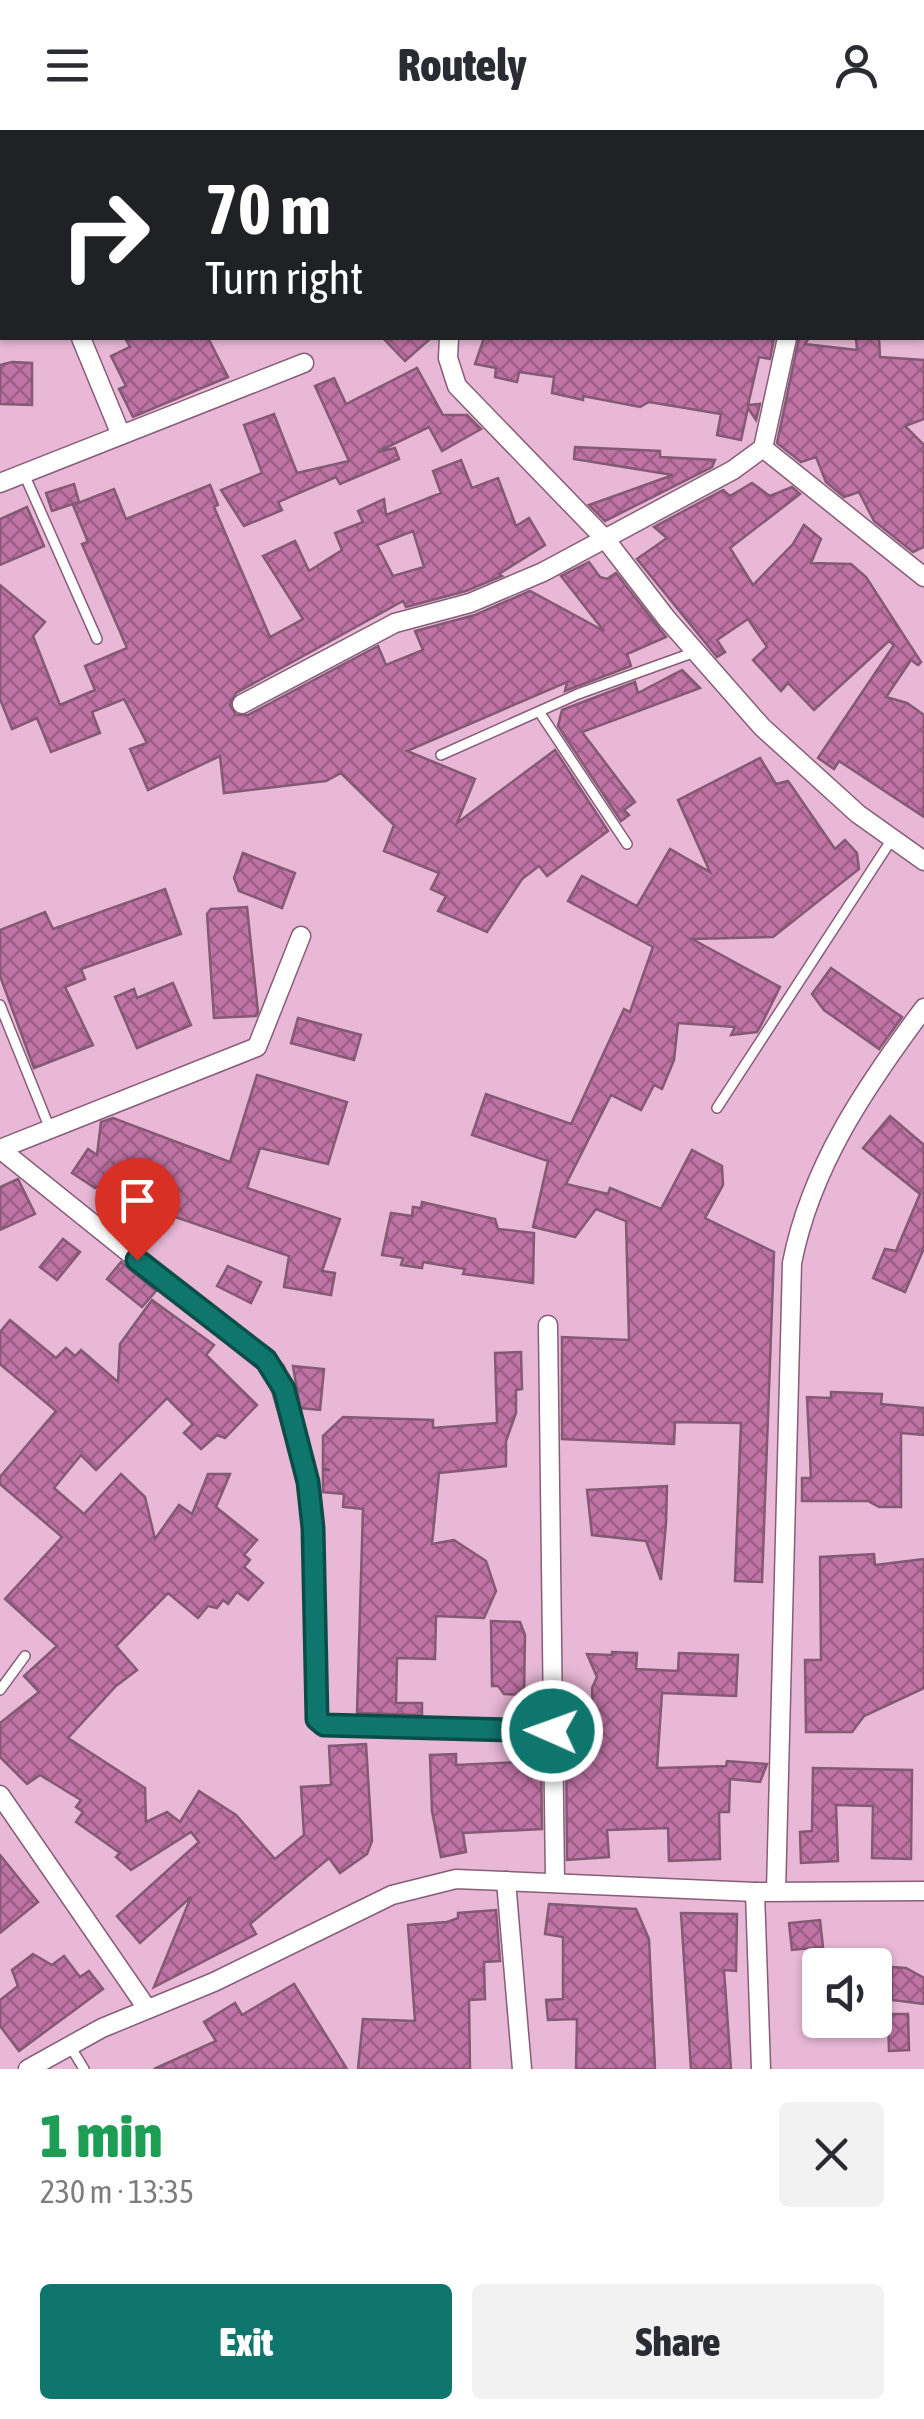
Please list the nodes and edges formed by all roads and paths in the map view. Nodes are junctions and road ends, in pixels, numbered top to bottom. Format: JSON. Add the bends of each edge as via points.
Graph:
{"nodes":[{"id":1,"x":81,"y":340,"type":"edge"},
{"id":2,"x":449,"y":340,"type":"edge"},
{"id":3,"x":787,"y":340,"type":"edge"},
{"id":4,"x":304,"y":363,"type":"dead end"},
{"id":5,"x":121,"y":435,"type":"junction"},
{"id":6,"x":763,"y":448,"type":"junction"},
{"id":7,"x":24,"y":474,"type":"junction"},
{"id":8,"x":0,"y":483,"type":"edge"},
{"id":9,"x":606,"y":540,"type":"junction"},
{"id":10,"x":924,"y":577,"type":"edge"},
{"id":11,"x":98,"y":639,"type":"dead end"},
{"id":12,"x":695,"y":652,"type":"junction"},
{"id":13,"x":242,"y":704,"type":"dead end"},
{"id":14,"x":540,"y":713,"type":"junction"},
{"id":15,"x":441,"y":755,"type":"dead end"},
{"id":16,"x":892,"y":839,"type":"junction"},
{"id":17,"x":627,"y":844,"type":"dead end"},
{"id":18,"x":924,"y":862,"type":"edge"},
{"id":19,"x":302,"y":936,"type":"dead end"},
{"id":20,"x":0,"y":1005,"type":"edge"},
{"id":21,"x":924,"y":1008,"type":"edge"},
{"id":22,"x":717,"y":1108,"type":"dead end"},
{"id":23,"x":50,"y":1128,"type":"junction"},
{"id":24,"x":0,"y":1149,"type":"edge"},
{"id":25,"x":548,"y":1325,"type":"dead end"},
{"id":26,"x":25,"y":1656,"type":"dead end"},
{"id":27,"x":0,"y":1690,"type":"edge"},
{"id":28,"x":552,"y":1731,"type":"junction"},
{"id":29,"x":0,"y":1795,"type":"edge"},
{"id":30,"x":506,"y":1881,"type":"junction"},
{"id":31,"x":555,"y":1881,"type":"junction"},
{"id":32,"x":776,"y":1891,"type":"junction"},
{"id":33,"x":924,"y":1891,"type":"edge"},
{"id":34,"x":755,"y":1892,"type":"junction"},
{"id":35,"x":146,"y":2007,"type":"junction"},
{"id":36,"x":69,"y":2044,"type":"junction"},
{"id":37,"x":28,"y":2069,"type":"edge"},
{"id":38,"x":84,"y":2069,"type":"edge"},
{"id":39,"x":522,"y":2069,"type":"edge"},
{"id":40,"x":761,"y":2069,"type":"edge"}],
"edges":[{"from":1,"to":5,"type":"street"},
{"from":2,"to":9,"type":"street","via":[[457,386]]},
{"from":3,"to":6,"type":"street"},
{"from":4,"to":5,"type":"street"},
{"from":5,"to":7,"type":"street"},
{"from":6,"to":9,"type":"street"},
{"from":6,"to":10,"type":"street"},
{"from":7,"to":8,"type":"street"},
{"from":7,"to":11,"type":"lane"},
{"from":9,"to":12,"type":"street"},
{"from":9,"to":13,"type":"street","via":[[470,603],[374,632]]},
{"from":12,"to":14,"type":"lane"},
{"from":12,"to":16,"type":"street","via":[[762,727]]},
{"from":14,"to":15,"type":"lane"},
{"from":14,"to":17,"type":"lane"},
{"from":16,"to":18,"type":"street"},
{"from":16,"to":22,"type":"lane"},
{"from":19,"to":23,"type":"street","via":[[257,1047]]},
{"from":20,"to":23,"type":"lane"},
{"from":21,"to":32,"type":"street","via":[[845,1122],[792,1263]]},
{"from":23,"to":24,"type":"street"},
{"from":24,"to":28,"type":"street","via":[[276,1371],[310,1497],[317,1719],[324,1725]]},
{"from":25,"to":28,"type":"street"},
{"from":26,"to":27,"type":"lane"},
{"from":28,"to":31,"type":"street"},
{"from":29,"to":35,"type":"street"},
{"from":30,"to":31,"type":"street"},
{"from":30,"to":35,"type":"street","via":[[456,1879],[392,1895],[214,1982]]},
{"from":30,"to":39,"type":"street"},
{"from":31,"to":34,"type":"street"},
{"from":32,"to":33,"type":"street"},
{"from":32,"to":34,"type":"street"},
{"from":34,"to":40,"type":"street"},
{"from":35,"to":36,"type":"street"},
{"from":36,"to":37,"type":"street"},
{"from":36,"to":38,"type":"lane"}]}
